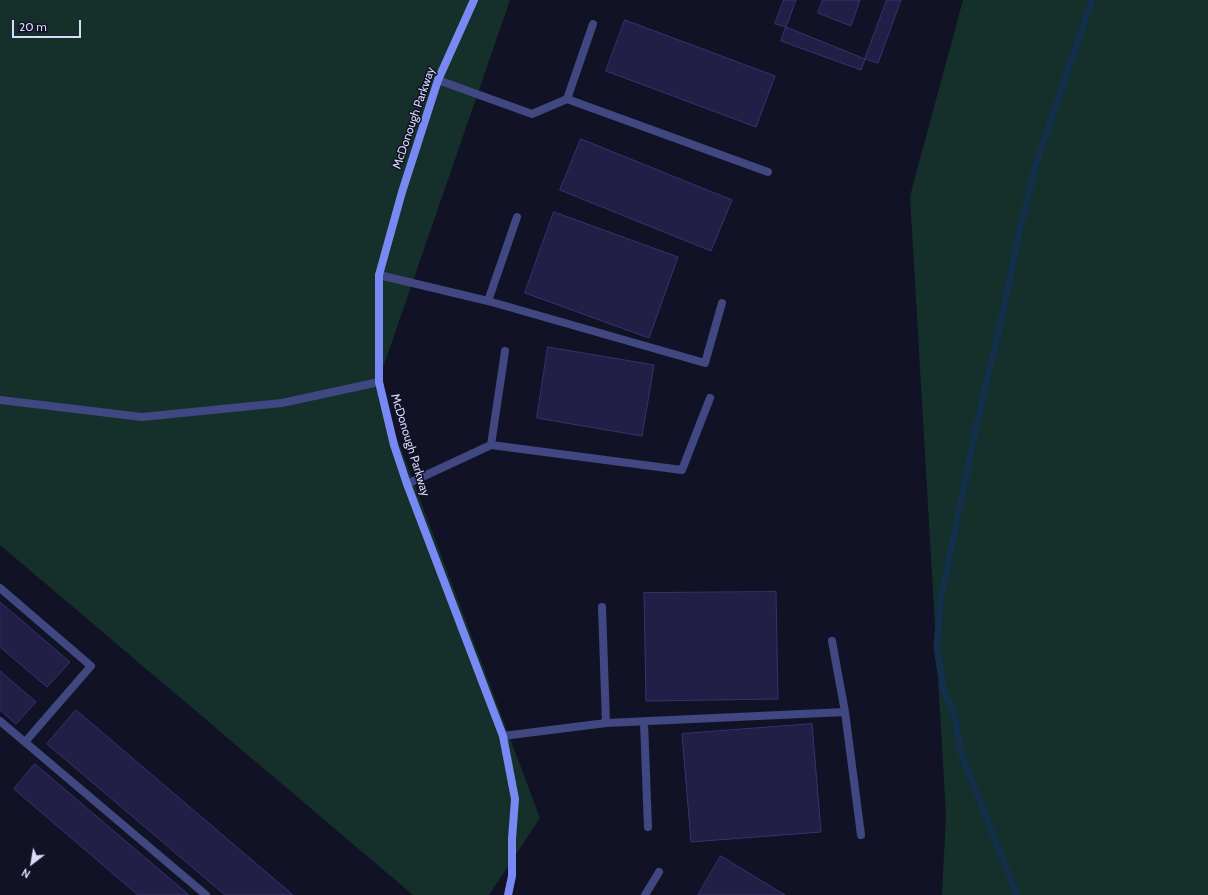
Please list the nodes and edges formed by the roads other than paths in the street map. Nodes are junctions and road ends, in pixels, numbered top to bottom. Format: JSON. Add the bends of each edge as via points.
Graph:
{"nodes":[{"id":1,"x":474,"y":0,"type":"edge"},
{"id":2,"x":593,"y":24,"type":"dead end"},
{"id":3,"x":438,"y":80,"type":"junction"},
{"id":4,"x":567,"y":100,"type":"junction"},
{"id":5,"x":768,"y":172,"type":"dead end"},
{"id":6,"x":517,"y":217,"type":"dead end"},
{"id":7,"x":379,"y":275,"type":"junction"},
{"id":8,"x":488,"y":301,"type":"junction"},
{"id":9,"x":722,"y":303,"type":"dead end"},
{"id":10,"x":505,"y":351,"type":"dead end"},
{"id":11,"x":379,"y":382,"type":"junction"},
{"id":12,"x":710,"y":398,"type":"dead end"},
{"id":13,"x":0,"y":400,"type":"edge"},
{"id":14,"x":491,"y":445,"type":"junction"},
{"id":15,"x":407,"y":484,"type":"junction"},
{"id":16,"x":0,"y":588,"type":"edge"},
{"id":17,"x":602,"y":607,"type":"dead end"},
{"id":18,"x":832,"y":641,"type":"dead end"},
{"id":19,"x":845,"y":712,"type":"junction"},
{"id":20,"x":0,"y":721,"type":"edge"},
{"id":21,"x":644,"y":722,"type":"junction"},
{"id":22,"x":606,"y":723,"type":"junction"},
{"id":23,"x":503,"y":736,"type":"junction"},
{"id":24,"x":25,"y":742,"type":"junction"},
{"id":25,"x":648,"y":827,"type":"dead end"},
{"id":26,"x":861,"y":835,"type":"dead end"},
{"id":27,"x":659,"y":872,"type":"dead end"},
{"id":28,"x":206,"y":895,"type":"edge"},
{"id":29,"x":508,"y":895,"type":"edge"},
{"id":30,"x":645,"y":895,"type":"edge"}],
"edges":[{"from":1,"to":3,"type":"street","name":"McDonough Parkway"},
{"from":2,"to":4,"type":"lane"},
{"from":3,"to":4,"type":"lane","via":[[532,114]]},
{"from":3,"to":7,"type":"street","name":"McDonough Parkway","via":[[402,192]]},
{"from":4,"to":5,"type":"lane"},
{"from":6,"to":8,"type":"lane"},
{"from":7,"to":8,"type":"lane"},
{"from":7,"to":11,"type":"street","name":"McDonough Parkway"},
{"from":8,"to":9,"type":"lane","via":[[705,363]]},
{"from":10,"to":14,"type":"lane"},
{"from":11,"to":13,"type":"lane","via":[[282,403],[142,417]]},
{"from":11,"to":15,"type":"street","name":"McDonough Parkway","via":[[394,445]]},
{"from":12,"to":14,"type":"lane","via":[[682,470]]},
{"from":14,"to":15,"type":"lane"},
{"from":15,"to":23,"type":"street","name":"McDonough Parkway"},
{"from":16,"to":24,"type":"lane","via":[[91,666]]},
{"from":17,"to":22,"type":"lane"},
{"from":18,"to":19,"type":"lane"},
{"from":19,"to":21,"type":"lane"},
{"from":19,"to":26,"type":"lane"},
{"from":20,"to":24,"type":"lane"},
{"from":21,"to":22,"type":"lane"},
{"from":21,"to":25,"type":"lane"},
{"from":22,"to":23,"type":"lane"},
{"from":23,"to":29,"type":"street","name":"McDonough Parkway","via":[[515,799],[512,876]]},
{"from":24,"to":28,"type":"lane"},
{"from":27,"to":30,"type":"lane"}]}
